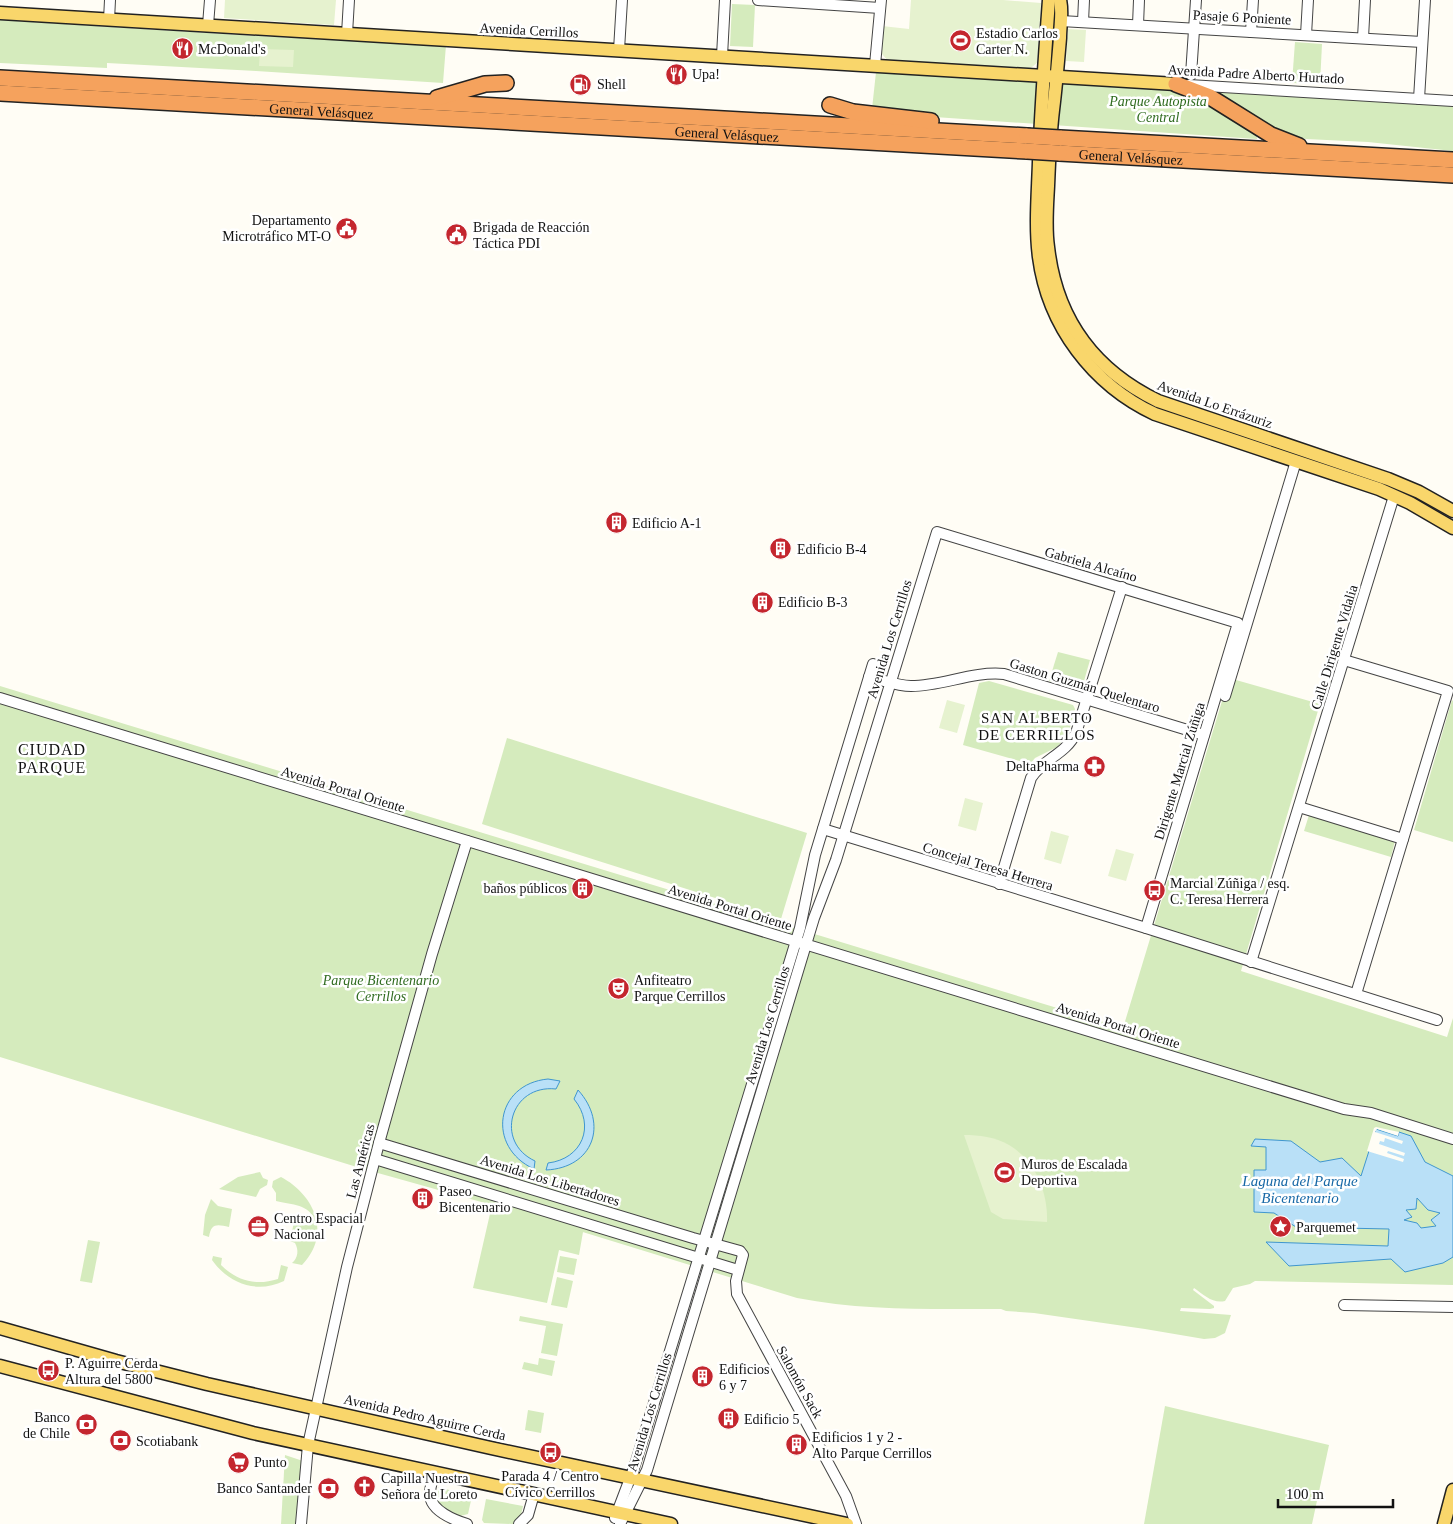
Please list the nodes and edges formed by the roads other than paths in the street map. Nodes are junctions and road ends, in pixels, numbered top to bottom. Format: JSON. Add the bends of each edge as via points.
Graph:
{"nodes":[{"id":1,"x":110,"y":0,"type":"edge"},
{"id":2,"x":210,"y":0,"type":"edge"},
{"id":3,"x":349,"y":0,"type":"edge"},
{"id":4,"x":622,"y":0,"type":"edge"},
{"id":5,"x":725,"y":0,"type":"edge"},
{"id":6,"x":758,"y":0,"type":"edge"},
{"id":7,"x":1049,"y":0,"type":"edge"},
{"id":8,"x":1060,"y":0,"type":"edge"},
{"id":9,"x":1084,"y":0,"type":"edge"},
{"id":10,"x":1139,"y":0,"type":"edge"},
{"id":11,"x":1196,"y":0,"type":"edge"},
{"id":12,"x":1253,"y":0,"type":"edge"},
{"id":13,"x":1308,"y":0,"type":"edge"},
{"id":14,"x":1365,"y":0,"type":"edge"},
{"id":15,"x":1425,"y":0,"type":"edge"},
{"id":16,"x":880,"y":4,"type":"edge"},
{"id":17,"x":0,"y":13,"type":"edge"},
{"id":18,"x":109,"y":20,"type":"junction"},
{"id":19,"x":1061,"y":21,"type":"junction"},
{"id":20,"x":1083,"y":22,"type":"junction"},
{"id":21,"x":208,"y":25,"type":"junction"},
{"id":22,"x":1138,"y":25,"type":"junction"},
{"id":23,"x":1194,"y":28,"type":"junction"},
{"id":24,"x":1251,"y":32,"type":"junction"},
{"id":25,"x":347,"y":34,"type":"junction"},
{"id":26,"x":1306,"y":35,"type":"junction"},
{"id":27,"x":1363,"y":38,"type":"junction"},
{"id":28,"x":1422,"y":42,"type":"junction"},
{"id":29,"x":619,"y":50,"type":"junction"},
{"id":30,"x":722,"y":56,"type":"junction"},
{"id":31,"x":875,"y":65,"type":"junction"},
{"id":32,"x":1191,"y":75,"type":"dead end"},
{"id":33,"x":1051,"y":77,"type":"junction"},
{"id":34,"x":0,"y":78,"type":"edge"},
{"id":35,"x":506,"y":84,"type":"dead end"},
{"id":36,"x":1176,"y":84,"type":"junction"},
{"id":37,"x":0,"y":93,"type":"edge"},
{"id":38,"x":1419,"y":99,"type":"junction"},
{"id":39,"x":416,"y":101,"type":"junction"},
{"id":40,"x":1453,"y":101,"type":"edge"},
{"id":41,"x":830,"y":105,"type":"dead end"},
{"id":42,"x":996,"y":134,"type":"junction"},
{"id":43,"x":1322,"y":152,"type":"junction"},
{"id":44,"x":1453,"y":160,"type":"edge"},
{"id":45,"x":1453,"y":175,"type":"edge"},
{"id":46,"x":1296,"y":461,"type":"junction"},
{"id":47,"x":1394,"y":496,"type":"junction"},
{"id":48,"x":1453,"y":511,"type":"edge"},
{"id":49,"x":1453,"y":528,"type":"edge"},
{"id":50,"x":937,"y":532,"type":"joint"},
{"id":51,"x":1122,"y":587,"type":"junction"},
{"id":52,"x":1238,"y":622,"type":"joint"},
{"id":53,"x":1344,"y":660,"type":"junction"},
{"id":54,"x":873,"y":664,"type":"dead end"},
{"id":55,"x":869,"y":676,"type":"junction"},
{"id":56,"x":890,"y":683,"type":"junction"},
{"id":57,"x":1225,"y":696,"type":"dead end"},
{"id":58,"x":0,"y":698,"type":"edge"},
{"id":59,"x":1086,"y":700,"type":"junction"},
{"id":60,"x":1204,"y":735,"type":"junction"},
{"id":61,"x":1299,"y":807,"type":"junction"},
{"id":62,"x":823,"y":829,"type":"junction"},
{"id":63,"x":843,"y":836,"type":"junction"},
{"id":64,"x":1404,"y":839,"type":"junction"},
{"id":65,"x":467,"y":841,"type":"junction"},
{"id":66,"x":999,"y":884,"type":"junction"},
{"id":67,"x":1146,"y":928,"type":"junction"},
{"id":68,"x":801,"y":943,"type":"junction"},
{"id":69,"x":1251,"y":962,"type":"junction"},
{"id":70,"x":1356,"y":994,"type":"junction"},
{"id":71,"x":1437,"y":1020,"type":"dead end"},
{"id":72,"x":1453,"y":1139,"type":"edge"},
{"id":73,"x":379,"y":1143,"type":"junction"},
{"id":74,"x":375,"y":1159,"type":"junction"},
{"id":75,"x":703,"y":1240,"type":"junction"},
{"id":76,"x":714,"y":1244,"type":"junction"},
{"id":77,"x":740,"y":1251,"type":"joint"},
{"id":78,"x":697,"y":1259,"type":"junction"},
{"id":79,"x":709,"y":1262,"type":"junction"},
{"id":80,"x":738,"y":1270,"type":"junction"},
{"id":81,"x":1344,"y":1305,"type":"dead end"},
{"id":82,"x":1453,"y":1307,"type":"edge"},
{"id":83,"x":0,"y":1328,"type":"edge"},
{"id":84,"x":0,"y":1366,"type":"edge"},
{"id":85,"x":316,"y":1409,"type":"junction"},
{"id":86,"x":308,"y":1445,"type":"junction"},
{"id":87,"x":434,"y":1473,"type":"junction"},
{"id":88,"x":637,"y":1479,"type":"junction"},
{"id":89,"x":1453,"y":1490,"type":"edge"},
{"id":90,"x":534,"y":1494,"type":"junction"},
{"id":91,"x":619,"y":1518,"type":"edge"},
{"id":92,"x":301,"y":1524,"type":"edge"},
{"id":93,"x":467,"y":1524,"type":"edge"},
{"id":94,"x":519,"y":1524,"type":"edge"},
{"id":95,"x":671,"y":1524,"type":"edge"},
{"id":96,"x":846,"y":1524,"type":"edge"},
{"id":97,"x":856,"y":1524,"type":"edge"},
{"id":98,"x":1444,"y":1524,"type":"edge"}],
"edges":[{"from":1,"to":18,"type":"street"},
{"from":2,"to":21,"type":"street"},
{"from":3,"to":25,"type":"street"},
{"from":4,"to":29,"type":"street"},
{"from":5,"to":30,"type":"street"},
{"from":6,"to":16,"type":"street"},
{"from":7,"to":33,"type":"main road"},
{"from":8,"to":19,"type":"main road","name":"Avenida Lo Errázuriz"},
{"from":9,"to":20,"type":"street"},
{"from":10,"to":22,"type":"street"},
{"from":11,"to":23,"type":"street"},
{"from":12,"to":24,"type":"street"},
{"from":13,"to":26,"type":"street"},
{"from":14,"to":27,"type":"street"},
{"from":15,"to":28,"type":"street"},
{"from":16,"to":31,"type":"street"},
{"from":17,"to":18,"type":"main road","name":"Avenida Cerrillos"},
{"from":18,"to":21,"type":"main road","name":"Avenida Cerrillos"},
{"from":19,"to":20,"type":"street","name":"Pasaje 6 Poniente"},
{"from":19,"to":33,"type":"main road","name":"Avenida Lo Errázuriz"},
{"from":20,"to":22,"type":"street","name":"Pasaje 6 Poniente"},
{"from":21,"to":25,"type":"main road","name":"Avenida Cerrillos"},
{"from":22,"to":23,"type":"street","name":"Pasaje 6 Poniente"},
{"from":23,"to":24,"type":"street","name":"Pasaje 6 Poniente"},
{"from":23,"to":32,"type":"street"},
{"from":24,"to":26,"type":"street","name":"Pasaje 6 Poniente"},
{"from":25,"to":29,"type":"main road","name":"Avenida Cerrillos"},
{"from":26,"to":27,"type":"street","name":"Pasaje 6 Poniente"},
{"from":27,"to":28,"type":"street","name":"Pasaje 6 Poniente"},
{"from":28,"to":38,"type":"street"},
{"from":29,"to":30,"type":"main road","name":"Avenida Cerrillos"},
{"from":30,"to":31,"type":"main road","name":"Avenida Cerrillos"},
{"from":31,"to":33,"type":"main road","name":"Avenida Cerrillos"},
{"from":33,"to":36,"type":"main road","name":"Avenida Padre Alberto Hurtado"},
{"from":33,"to":46,"type":"main road","name":"Avenida Lo Errázuriz","via":[[1041,117],[1038,255],[1049,299],[1072,344],[1102,378],[1135,404],[1180,424]]},
{"from":33,"to":48,"type":"main road","name":"Avenida Lo Errázuriz","via":[[1048,246],[1052,271],[1062,304],[1083,341],[1101,362],[1131,386],[1158,401],[1388,479]]},
{"from":34,"to":39,"type":"highway","name":"General Velásquez"},
{"from":35,"to":39,"type":"highway","via":[[485,84]]},
{"from":36,"to":38,"type":"street","name":"Avenida Padre Alberto Hurtado"},
{"from":36,"to":43,"type":"highway","via":[[1210,97],[1283,140]]},
{"from":37,"to":45,"type":"highway","name":"General Velásquez","bridge":true},
{"from":38,"to":40,"type":"street","name":"Avenida Padre Alberto Hurtado"},
{"from":39,"to":42,"type":"highway","name":"General Velásquez"},
{"from":41,"to":42,"type":"highway","via":[[853,112],[933,121]]},
{"from":42,"to":43,"type":"highway","name":"General Velásquez","bridge":true},
{"from":43,"to":44,"type":"highway","name":"General Velásquez"},
{"from":46,"to":47,"type":"main road","name":"Avenida Lo Errázuriz"},
{"from":46,"to":57,"type":"street"},
{"from":47,"to":49,"type":"main road","name":"Avenida Lo Errázuriz"},
{"from":47,"to":53,"type":"street","name":"Calle Dirigente Vidalia"},
{"from":50,"to":51,"type":"street","name":"Gabriela Alcaíno"},
{"from":50,"to":56,"type":"street","name":"Avenida Los Cerrillos"},
{"from":51,"to":52,"type":"street","name":"Gabriela Alcaíno"},
{"from":51,"to":59,"type":"street"},
{"from":52,"to":60,"type":"street","name":"Dirigente Marcial Zúñiga"},
{"from":53,"to":61,"type":"street","name":"Calle Dirigente Vidalia"},
{"from":53,"to":64,"type":"street","via":[[1448,691]]},
{"from":54,"to":55,"type":"street","name":"Avenida Los Cerrillos"},
{"from":55,"to":56,"type":"street","name":"Gaston Guzmán Quelentaro"},
{"from":55,"to":62,"type":"street","name":"Avenida Los Cerrillos"},
{"from":56,"to":59,"type":"street","name":"Gaston Guzmán Quelentaro","via":[[922,685],[992,673],[1015,677]]},
{"from":56,"to":63,"type":"street","name":"Avenida Los Cerrillos"},
{"from":58,"to":65,"type":"street","name":"Avenida Portal Oriente"},
{"from":59,"to":60,"type":"street","name":"Gaston Guzmán Quelentaro"},
{"from":59,"to":66,"type":"street","via":[[1072,741],[1061,753],[1041,765],[1031,778]]},
{"from":60,"to":67,"type":"street","name":"Dirigente Marcial Zúñiga"},
{"from":61,"to":64,"type":"street"},
{"from":61,"to":69,"type":"street","name":"Calle Dirigente Vidalia"},
{"from":62,"to":63,"type":"street","name":"Concejal Teresa Herrera"},
{"from":62,"to":68,"type":"street","name":"Avenida Los Cerrillos","via":[[815,855]]},
{"from":63,"to":66,"type":"street","name":"Concejal Teresa Herrera"},
{"from":63,"to":68,"type":"street","name":"Avenida Los Cerrillos"},
{"from":64,"to":70,"type":"street"},
{"from":65,"to":68,"type":"street","name":"Avenida Portal Oriente"},
{"from":65,"to":73,"type":"street","name":"Las Américas"},
{"from":66,"to":67,"type":"street","name":"Concejal Teresa Herrera"},
{"from":67,"to":69,"type":"street","name":"Concejal Teresa Herrera"},
{"from":68,"to":72,"type":"street","name":"Avenida Portal Oriente","via":[[1344,1109],[1371,1113]]},
{"from":68,"to":75,"type":"street","name":"Avenida Los Cerrillos"},
{"from":68,"to":76,"type":"street","name":"Avenida Los Cerrillos"},
{"from":69,"to":70,"type":"street","name":"Concejal Teresa Herrera"},
{"from":70,"to":71,"type":"street","name":"Concejal Teresa Herrera"},
{"from":73,"to":74,"type":"street","name":"Las Américas"},
{"from":73,"to":75,"type":"street","name":"Avenida Los Libertadores"},
{"from":74,"to":78,"type":"street"},
{"from":74,"to":85,"type":"street","name":"Las Américas"},
{"from":75,"to":76,"type":"street","name":"Avenida Los Libertadores"},
{"from":75,"to":78,"type":"street","name":"Avenida Los Cerrillos"},
{"from":76,"to":77,"type":"street","name":"Avenida Los Libertadores"},
{"from":76,"to":79,"type":"street","name":"Avenida Los Cerrillos"},
{"from":77,"to":80,"type":"street","name":"Salomón Sack","via":[[743,1255]]},
{"from":78,"to":79,"type":"street"},
{"from":78,"to":88,"type":"street","name":"Avenida Los Cerrillos"},
{"from":79,"to":80,"type":"street"},
{"from":79,"to":88,"type":"street","name":"Avenida Los Cerrillos"},
{"from":80,"to":97,"type":"street","name":"Salomón Sack","via":[[736,1289],[740,1301],[846,1496]]},
{"from":81,"to":82,"type":"street"},
{"from":83,"to":85,"type":"main road","name":"Avenida Pedro Aguirre Cerda","via":[[144,1368]]},
{"from":84,"to":86,"type":"main road","via":[[212,1423]]},
{"from":85,"to":86,"type":"street","name":"Las Américas"},
{"from":85,"to":88,"type":"main road","name":"Avenida Pedro Aguirre Cerda"},
{"from":86,"to":87,"type":"main road"},
{"from":86,"to":92,"type":"street","name":"Las Américas"},
{"from":87,"to":90,"type":"main road"},
{"from":87,"to":93,"type":"street","via":[[430,1493],[434,1505]]},
{"from":88,"to":91,"type":"street","name":"Avenida Los Cerrillos"},
{"from":88,"to":96,"type":"main road","name":"Avenida Pedro Aguirre Cerda"},
{"from":89,"to":98,"type":"main road"},
{"from":90,"to":91,"type":"main road"},
{"from":90,"to":94,"type":"street","via":[[528,1514]]},
{"from":91,"to":95,"type":"main road"}]}
